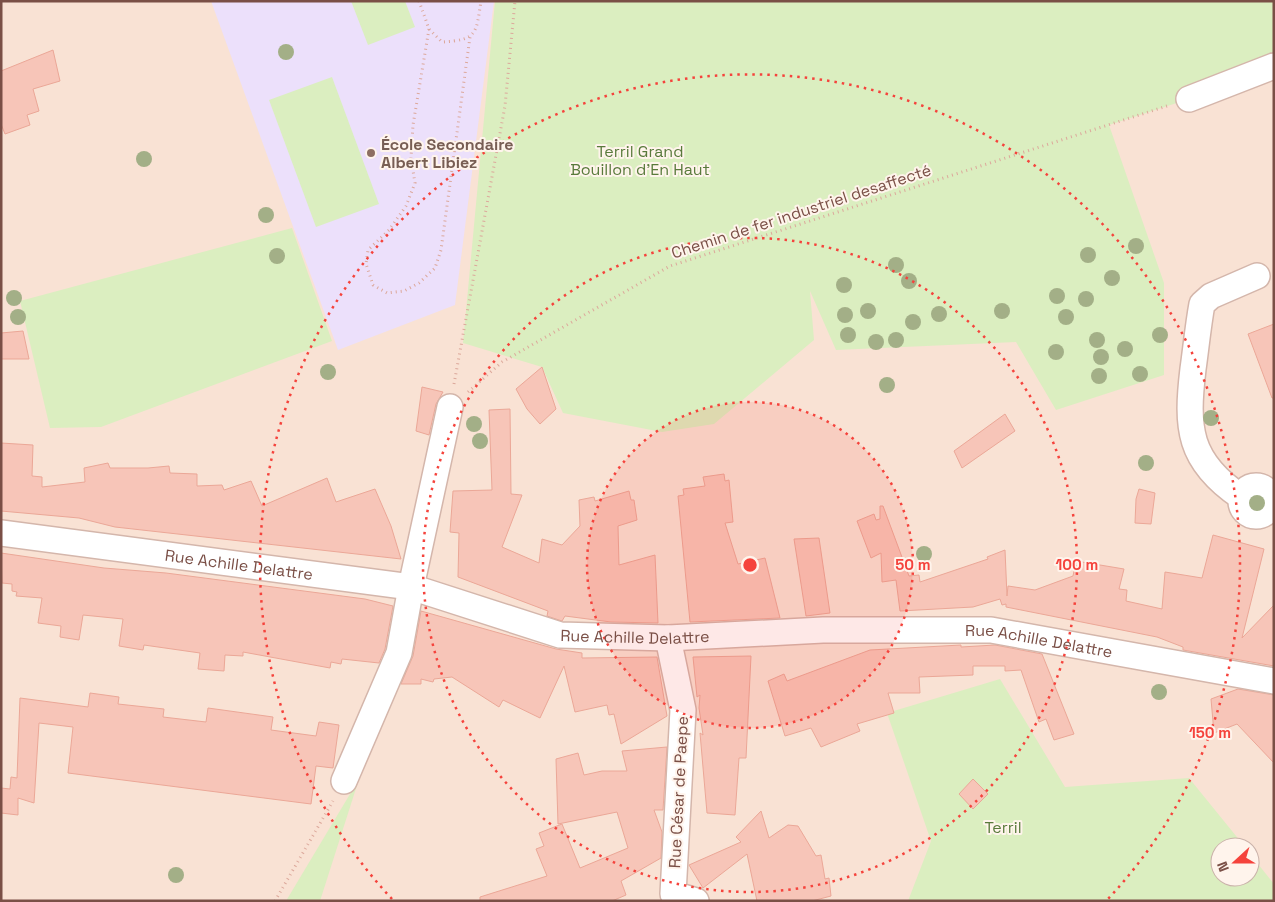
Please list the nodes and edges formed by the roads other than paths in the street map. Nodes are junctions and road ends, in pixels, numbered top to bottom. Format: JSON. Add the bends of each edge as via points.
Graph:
{"nodes":[{"id":1,"x":1274,"y":66,"type":"edge"},
{"id":2,"x":1189,"y":99,"type":"road end"},
{"id":3,"x":1257,"y":276,"type":"dead end"},
{"id":4,"x":450,"y":407,"type":"road end"},
{"id":5,"x":1241,"y":497,"type":"dead end"},
{"id":6,"x":1,"y":533,"type":"edge"},
{"id":7,"x":411,"y":587,"type":"junction"},
{"id":8,"x":668,"y":638,"type":"junction"},
{"id":9,"x":1274,"y":681,"type":"edge"},
{"id":10,"x":344,"y":781,"type":"road end"},
{"id":11,"x":662,"y":897,"type":"edge"},
{"id":12,"x":696,"y":901,"type":"edge"}],
"edges":[{"from":1,"to":2,"type":"street"},
{"from":3,"to":5,"type":"street","via":[[1211,296],[1202,304],[1188,413],[1194,442],[1204,463],[1221,483]]},
{"from":4,"to":7,"type":"street"},
{"from":6,"to":7,"type":"street","name":"Rue Achille Delattre"},
{"from":7,"to":8,"type":"street","name":"Rue Achille Delattre","via":[[560,635]]},
{"from":7,"to":10,"type":"street","via":[[399,653]]},
{"from":8,"to":9,"type":"street","name":"Rue Achille Delattre","via":[[823,630],[991,630]]},
{"from":8,"to":11,"type":"street","name":"Rue César de Paepe","via":[[682,710]]},
{"from":11,"to":12,"type":"street","name":"Rue César de Paepe"}]}
